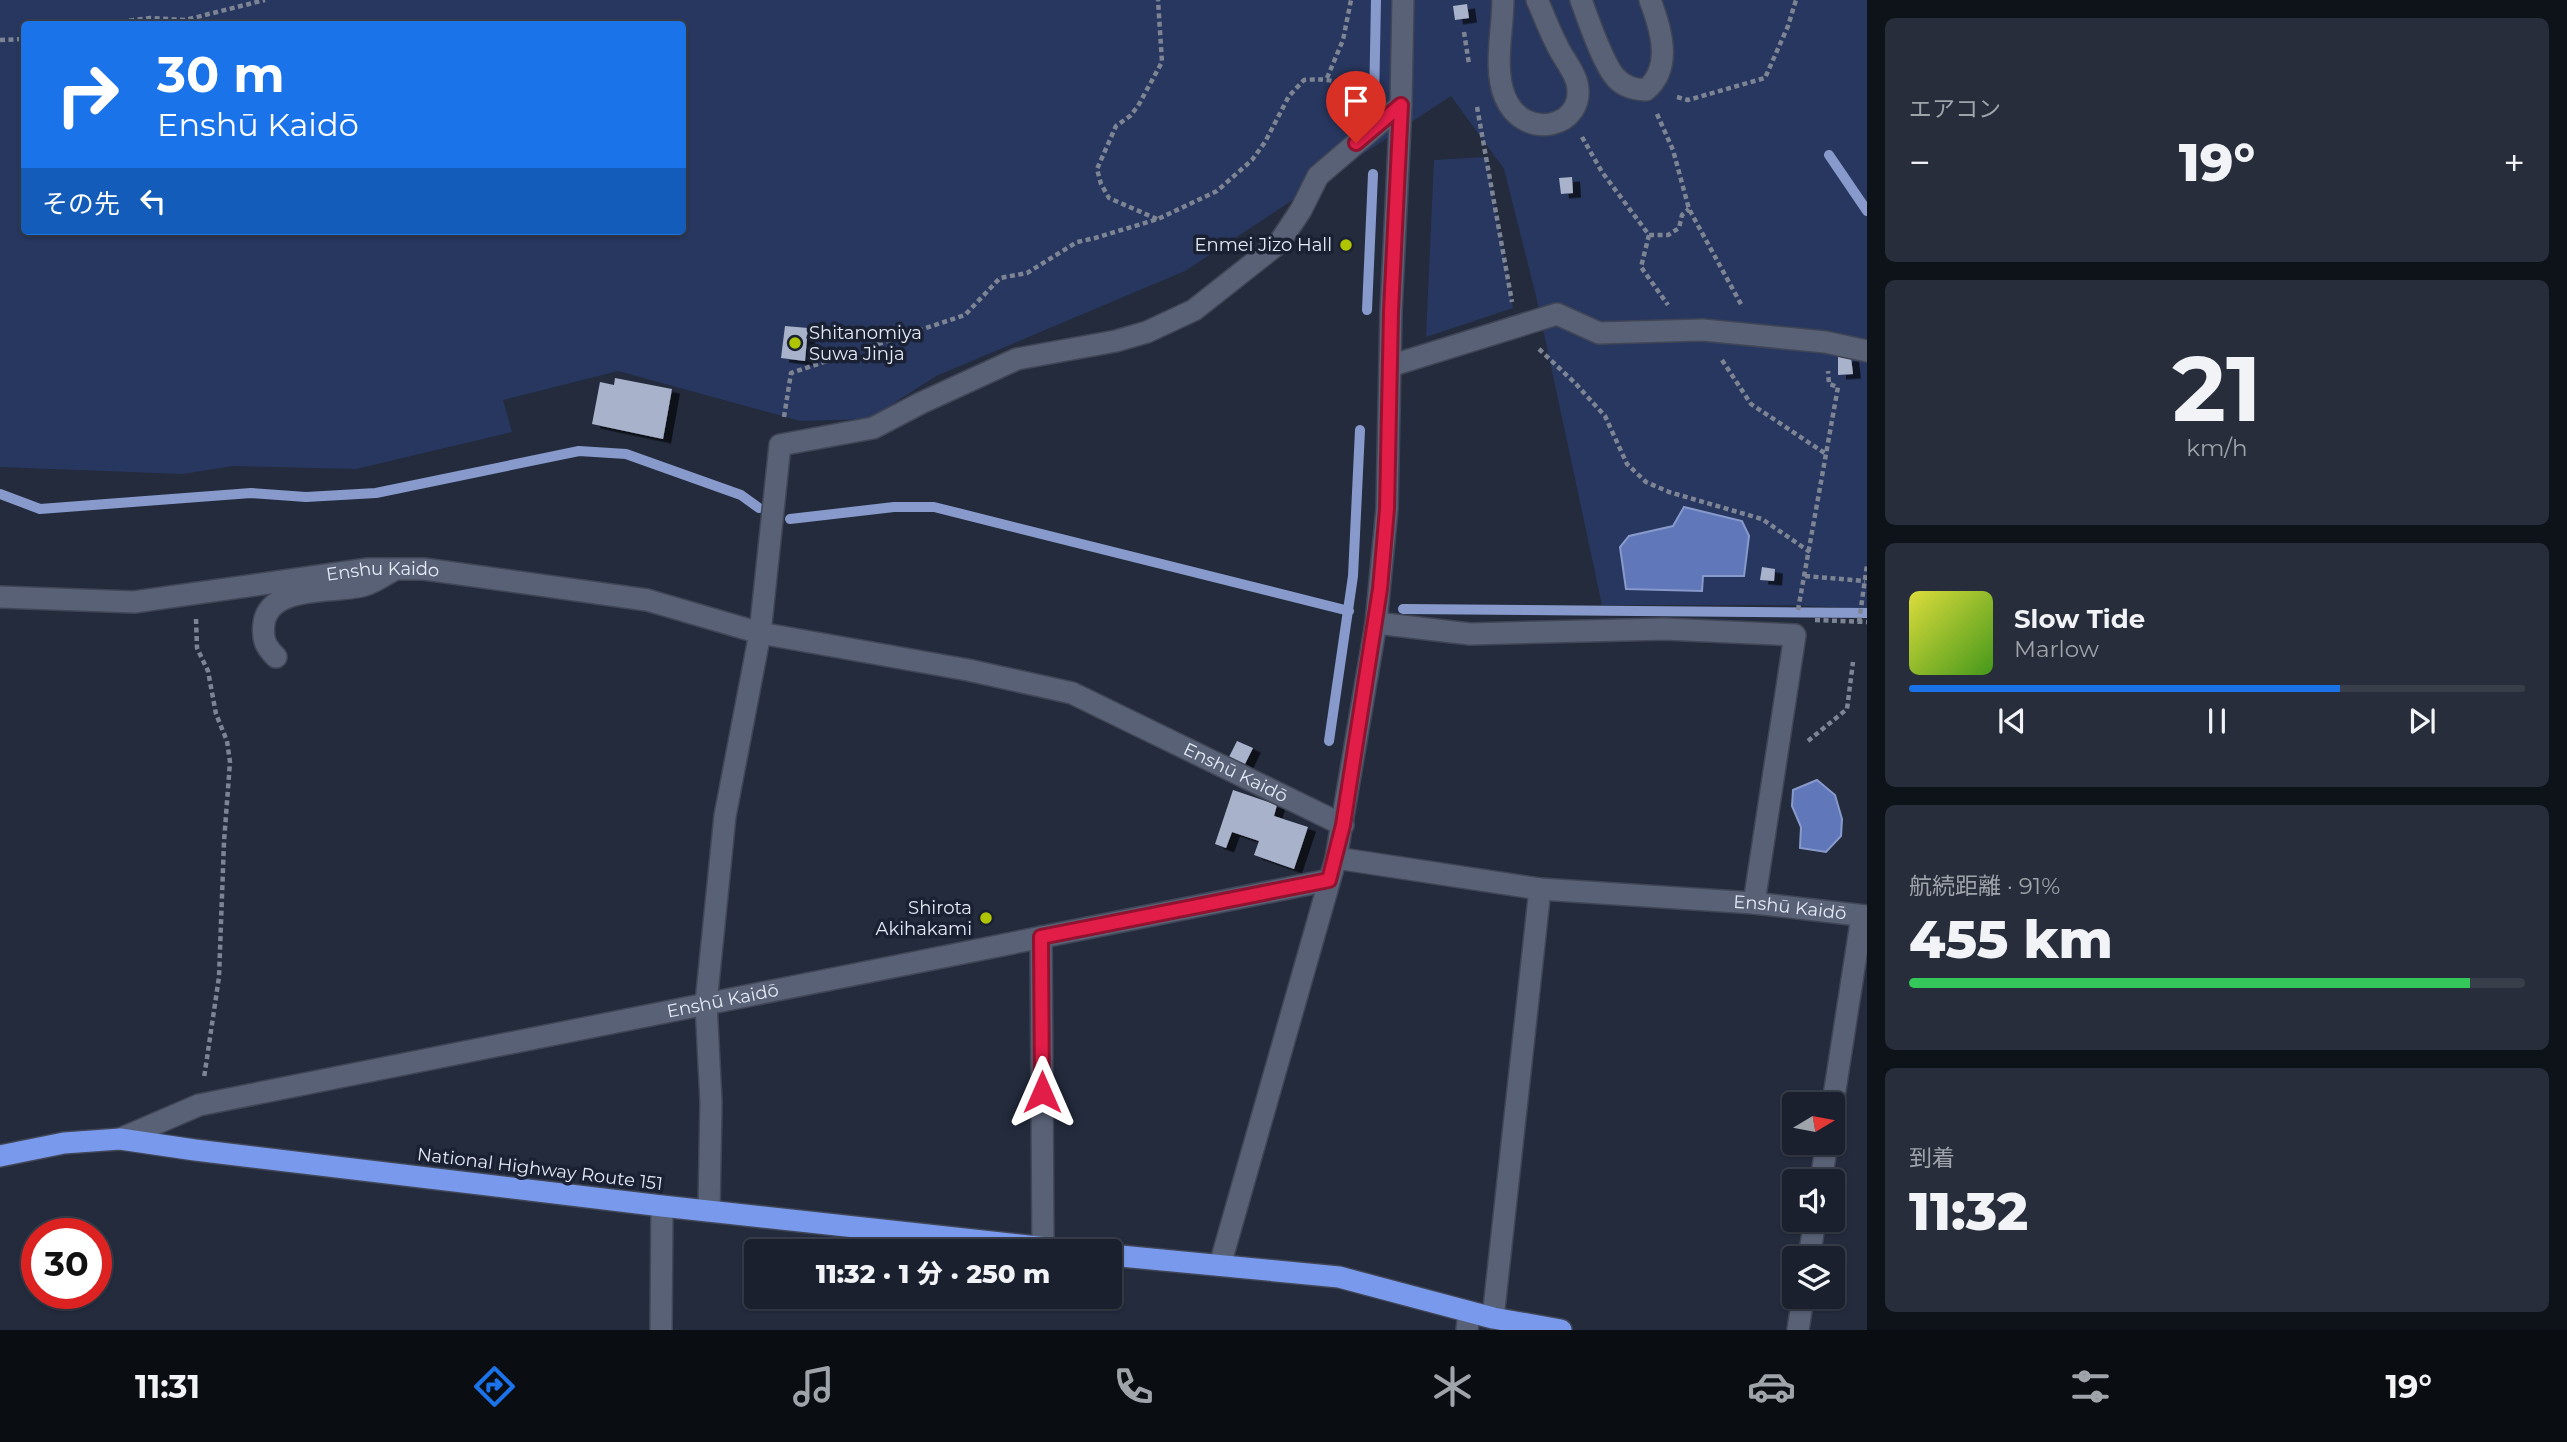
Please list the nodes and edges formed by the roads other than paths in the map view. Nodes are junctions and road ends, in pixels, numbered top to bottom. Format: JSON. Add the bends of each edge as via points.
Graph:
{"nodes":[{"id":1,"x":1404,"y":0,"type":"edge"},
{"id":2,"x":1503,"y":0,"type":"edge"},
{"id":3,"x":1537,"y":0,"type":"edge"},
{"id":4,"x":1581,"y":0,"type":"edge"},
{"id":5,"x":1650,"y":0,"type":"edge"},
{"id":6,"x":1401,"y":105,"type":"junction"},
{"id":7,"x":1867,"y":351,"type":"edge"},
{"id":8,"x":1390,"y":366,"type":"junction"},
{"id":9,"x":396,"y":569,"type":"junction"},
{"id":10,"x":0,"y":597,"type":"edge"},
{"id":11,"x":1376,"y":623,"type":"junction"},
{"id":12,"x":760,"y":633,"type":"junction"},
{"id":13,"x":276,"y":657,"type":"dead end"},
{"id":14,"x":1343,"y":825,"type":"junction"},
{"id":15,"x":1336,"y":858,"type":"junction"},
{"id":16,"x":1329,"y":880,"type":"junction"},
{"id":17,"x":1540,"y":889,"type":"junction"},
{"id":18,"x":1754,"y":903,"type":"junction"},
{"id":19,"x":1865,"y":916,"type":"edge"},
{"id":20,"x":1041,"y":937,"type":"junction"},
{"id":21,"x":706,"y":1003,"type":"junction"},
{"id":22,"x":1835,"y":1092,"type":"edge"},
{"id":23,"x":120,"y":1139,"type":"junction"},
{"id":24,"x":0,"y":1156,"type":"edge"},
{"id":25,"x":662,"y":1206,"type":"junction"},
{"id":26,"x":709,"y":1210,"type":"junction"},
{"id":27,"x":964,"y":1239,"type":"edge"},
{"id":28,"x":1043,"y":1239,"type":"edge"},
{"id":29,"x":1122,"y":1256,"type":"edge"},
{"id":30,"x":1220,"y":1265,"type":"junction"},
{"id":31,"x":1801,"y":1309,"type":"edge"},
{"id":32,"x":1493,"y":1318,"type":"junction"},
{"id":33,"x":1468,"y":1321,"type":"edge"},
{"id":34,"x":661,"y":1330,"type":"edge"},
{"id":35,"x":1561,"y":1330,"type":"edge"},
{"id":36,"x":1798,"y":1330,"type":"edge"}],
"edges":[{"from":1,"to":6,"type":"street"},
{"from":2,"to":3,"type":"street","via":[[1504,95],[1514,113],[1528,124],[1542,124],[1571,114],[1577,103],[1577,82]]},
{"from":4,"to":5,"type":"street","via":[[1615,77],[1632,89],[1646,90],[1656,81],[1663,62],[1662,40]]},
{"from":6,"to":8,"type":"street"},
{"from":6,"to":12,"type":"street","via":[[1318,176],[1279,243],[1194,310],[1116,341],[1017,359],[873,428],[780,445]]},
{"from":7,"to":8,"type":"street","via":[[1825,342],[1703,330],[1599,333],[1557,314]]},
{"from":8,"to":11,"type":"street","via":[[1387,509]]},
{"from":9,"to":10,"type":"street","name":"Enshu Kaido","via":[[134,602]]},
{"from":9,"to":12,"type":"street","name":"Enshu Kaido","via":[[524,581],[647,600]]},
{"from":9,"to":13,"type":"street","via":[[364,586],[302,592],[277,604],[265,617],[263,634],[266,647]]},
{"from":11,"to":14,"type":"street"},
{"from":11,"to":18,"type":"street","via":[[1470,634],[1664,629],[1795,635]]},
{"from":12,"to":14,"type":"street","name":"Enshū Kaidō","via":[[1072,693]]},
{"from":12,"to":21,"type":"street","via":[[725,816]]},
{"from":14,"to":15,"type":"street"},
{"from":15,"to":16,"type":"street"},
{"from":15,"to":17,"type":"street","name":"Enshū Kaidō"},
{"from":16,"to":20,"type":"street","name":"Enshū Kaidō"},
{"from":16,"to":30,"type":"street"},
{"from":17,"to":18,"type":"street","name":"Enshū Kaidō"},
{"from":17,"to":32,"type":"street"},
{"from":18,"to":19,"type":"street","name":"Enshū Kaidō"},
{"from":19,"to":22,"type":"street"},
{"from":20,"to":21,"type":"street","name":"Enshū Kaidō"},
{"from":20,"to":28,"type":"street"},
{"from":21,"to":23,"type":"street","name":"Enshū Kaidō","via":[[199,1105]]},
{"from":21,"to":26,"type":"street","via":[[711,1102]]},
{"from":23,"to":24,"type":"highway","name":"National Highway Route 151","via":[[64,1143]]},
{"from":23,"to":25,"type":"highway","name":"National Highway Route 151"},
{"from":25,"to":26,"type":"highway","name":"National Highway Route 151"},
{"from":25,"to":34,"type":"street"},
{"from":26,"to":27,"type":"highway","name":"National Highway Route 151"},
{"from":29,"to":30,"type":"highway"},
{"from":30,"to":33,"type":"highway","via":[[1339,1278]]},
{"from":31,"to":36,"type":"street"},
{"from":32,"to":33,"type":"highway"},
{"from":32,"to":35,"type":"highway"}]}
